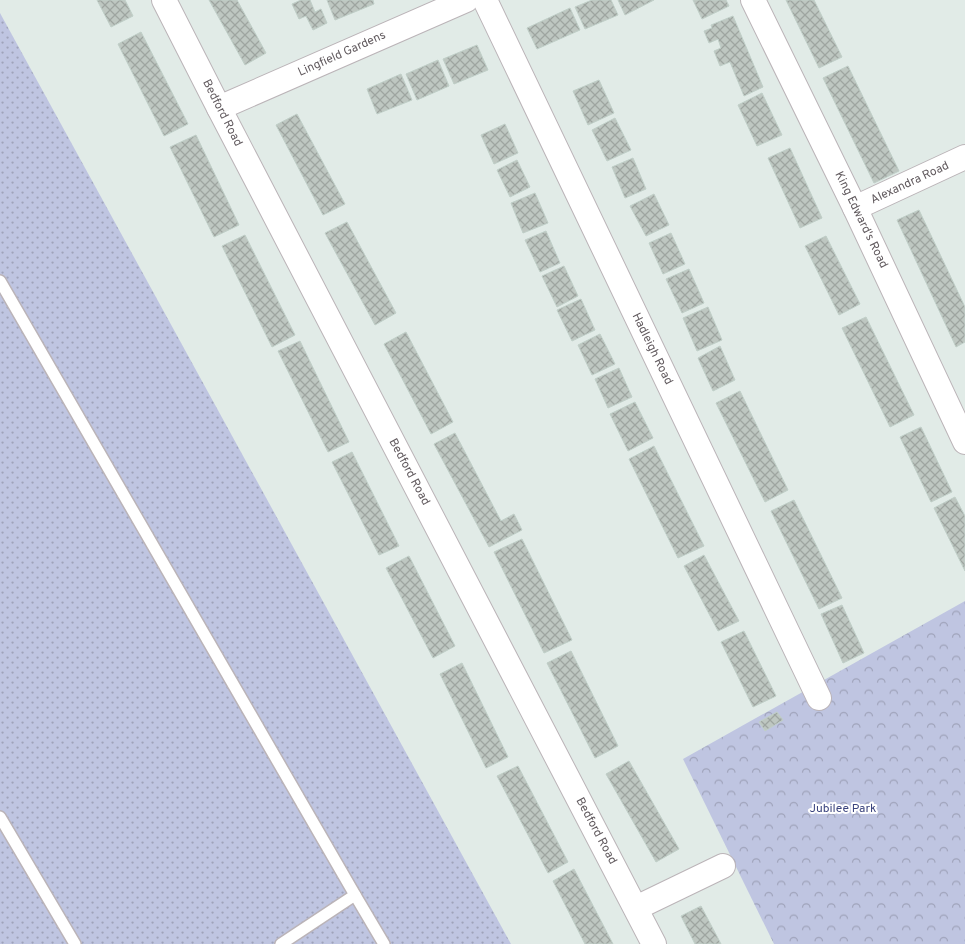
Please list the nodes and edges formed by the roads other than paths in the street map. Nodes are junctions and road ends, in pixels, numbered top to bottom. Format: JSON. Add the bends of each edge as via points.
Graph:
{"nodes":[{"id":1,"x":164,"y":0,"type":"edge"},
{"id":2,"x":466,"y":0,"type":"edge"},
{"id":3,"x":485,"y":0,"type":"edge"},
{"id":4,"x":753,"y":0,"type":"edge"},
{"id":5,"x":219,"y":108,"type":"junction"},
{"id":6,"x":965,"y":157,"type":"edge"},
{"id":7,"x":855,"y":208,"type":"junction"},
{"id":8,"x":0,"y":281,"type":"edge"},
{"id":9,"x":965,"y":442,"type":"edge"},
{"id":10,"x":819,"y":698,"type":"dead end"},
{"id":11,"x":0,"y":817,"type":"edge"},
{"id":12,"x":723,"y":866,"type":"dead end"},
{"id":13,"x":355,"y":895,"type":"junction"},
{"id":14,"x":636,"y":908,"type":"junction"},
{"id":15,"x":75,"y":944,"type":"edge"},
{"id":16,"x":281,"y":944,"type":"edge"},
{"id":17,"x":384,"y":944,"type":"edge"},
{"id":18,"x":654,"y":944,"type":"edge"}],
"edges":[{"from":1,"to":5,"type":"street","name":"Bedford Road"},
{"from":2,"to":5,"type":"street","name":"Lingfield Gardens"},
{"from":3,"to":10,"type":"street","name":"Hadleigh Road"},
{"from":4,"to":7,"type":"street","name":"King Edward's Road"},
{"from":5,"to":14,"type":"street","name":"Bedford Road"},
{"from":6,"to":7,"type":"street","name":"Alexandra Road"},
{"from":7,"to":9,"type":"street","name":"King Edward's Road"},
{"from":8,"to":13,"type":"lane"},
{"from":11,"to":15,"type":"lane"},
{"from":12,"to":14,"type":"street"},
{"from":13,"to":16,"type":"lane"},
{"from":13,"to":17,"type":"lane"},
{"from":14,"to":18,"type":"street","name":"Bedford Road"}]}
